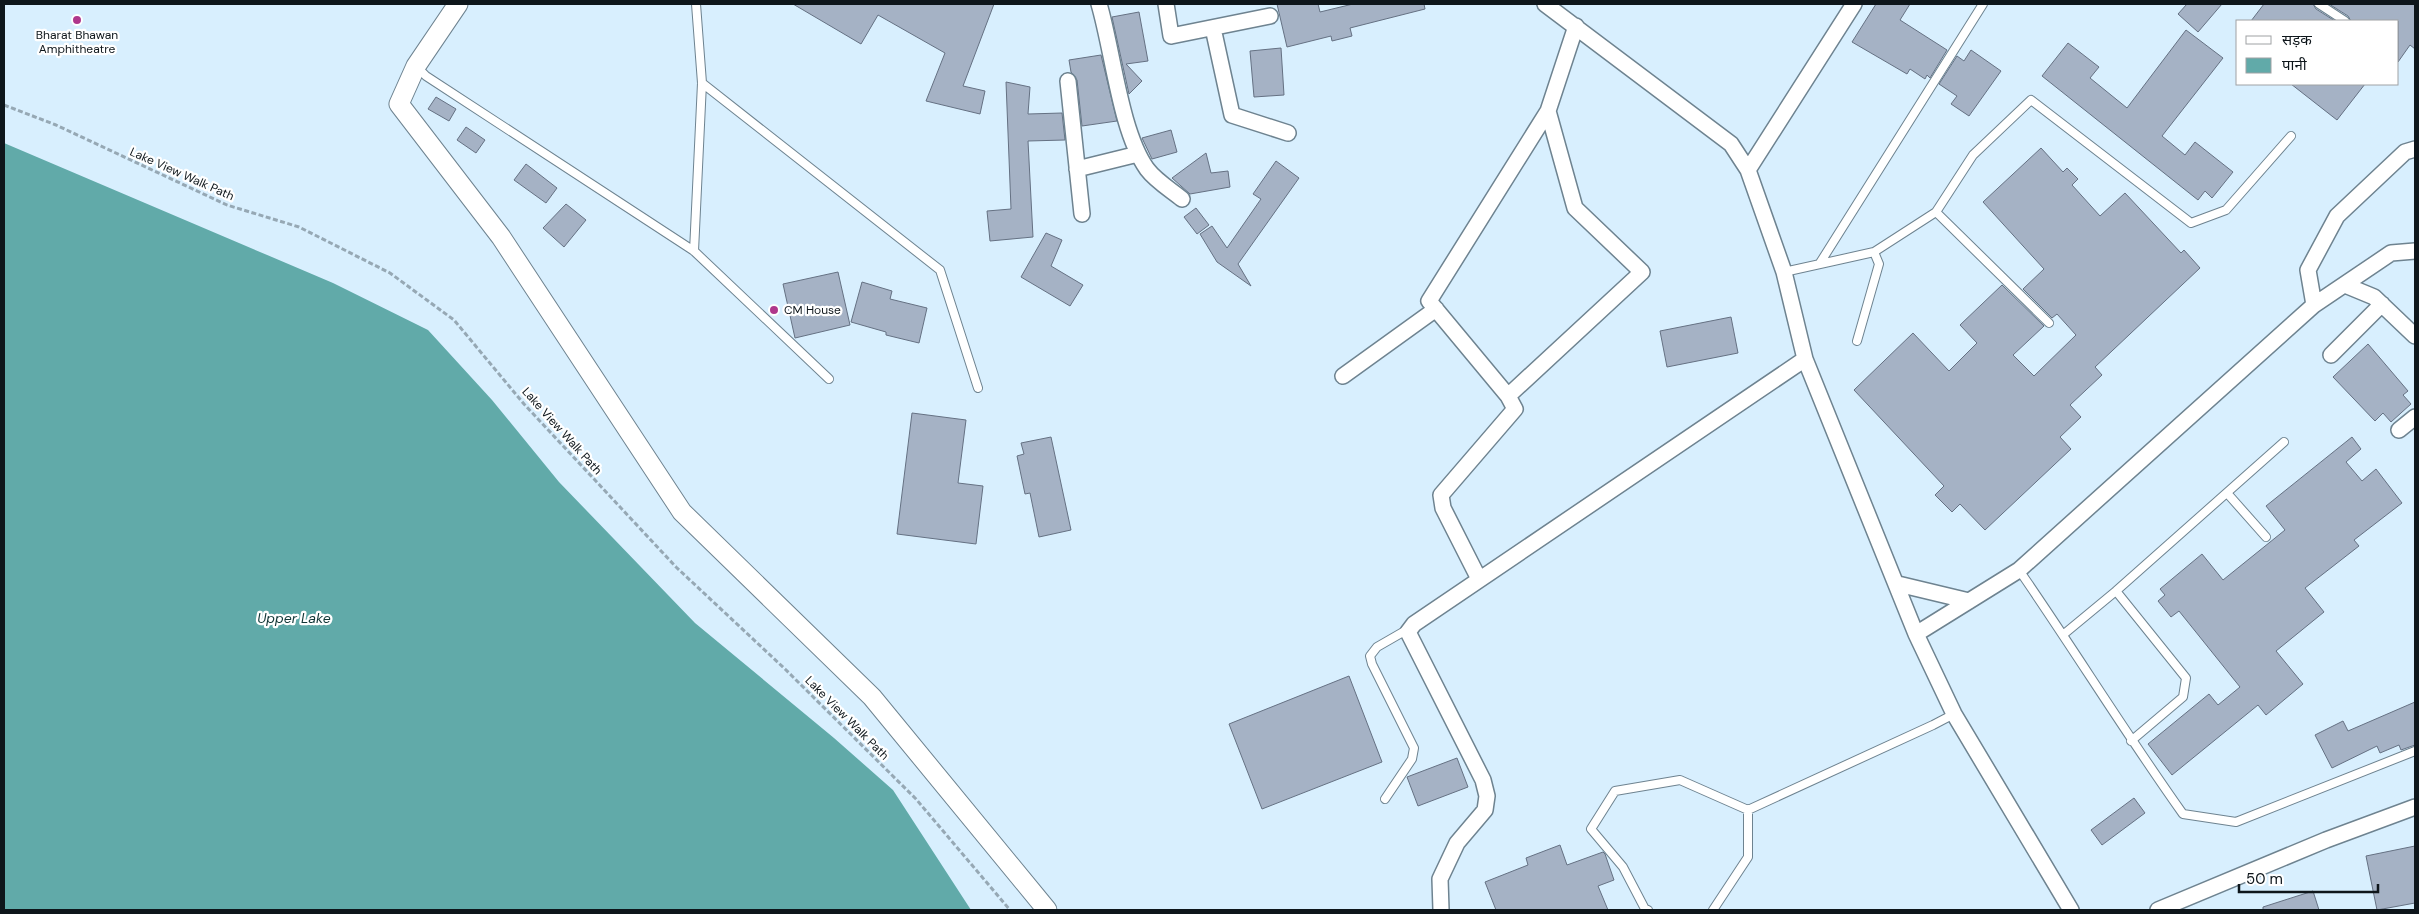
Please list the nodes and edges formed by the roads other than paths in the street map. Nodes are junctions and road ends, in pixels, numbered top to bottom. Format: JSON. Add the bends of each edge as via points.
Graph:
{"nodes":[{"id":1,"x":458,"y":4,"type":"edge"},
{"id":2,"x":696,"y":4,"type":"edge"},
{"id":3,"x":1099,"y":4,"type":"edge"},
{"id":4,"x":1166,"y":4,"type":"edge"},
{"id":5,"x":1545,"y":4,"type":"edge"},
{"id":6,"x":1854,"y":4,"type":"edge"},
{"id":7,"x":1984,"y":4,"type":"edge"},
{"id":8,"x":2319,"y":4,"type":"edge"},
{"id":9,"x":1270,"y":16,"type":"dead end"},
{"id":10,"x":2343,"y":20,"type":"edge"},
{"id":11,"x":1576,"y":26,"type":"junction"},
{"id":12,"x":1213,"y":28,"type":"junction"},
{"id":13,"x":416,"y":66,"type":"junction"},
{"id":14,"x":1068,"y":80,"type":"dead end"},
{"id":15,"x":702,"y":83,"type":"junction"},
{"id":16,"x":1548,"y":111,"type":"junction"},
{"id":17,"x":1288,"y":133,"type":"dead end"},
{"id":18,"x":2291,"y":136,"type":"dead end"},
{"id":19,"x":2415,"y":149,"type":"edge"},
{"id":20,"x":1138,"y":154,"type":"junction"},
{"id":21,"x":1077,"y":169,"type":"junction"},
{"id":22,"x":1748,"y":170,"type":"junction"},
{"id":23,"x":1182,"y":199,"type":"dead end"},
{"id":24,"x":1936,"y":212,"type":"junction"},
{"id":25,"x":1082,"y":214,"type":"dead end"},
{"id":26,"x":694,"y":251,"type":"junction"},
{"id":27,"x":2415,"y":251,"type":"edge"},
{"id":28,"x":1874,"y":252,"type":"junction"},
{"id":29,"x":1820,"y":263,"type":"junction"},
{"id":30,"x":1784,"y":272,"type":"junction"},
{"id":31,"x":2345,"y":285,"type":"junction"},
{"id":32,"x":2382,"y":304,"type":"junction"},
{"id":33,"x":2314,"y":305,"type":"junction"},
{"id":34,"x":1436,"y":310,"type":"junction"},
{"id":35,"x":2049,"y":323,"type":"dead end"},
{"id":36,"x":2415,"y":336,"type":"edge"},
{"id":37,"x":1857,"y":341,"type":"dead end"},
{"id":38,"x":2331,"y":355,"type":"dead end"},
{"id":39,"x":1805,"y":358,"type":"junction"},
{"id":40,"x":1343,"y":376,"type":"dead end"},
{"id":41,"x":829,"y":380,"type":"dead end"},
{"id":42,"x":978,"y":388,"type":"dead end"},
{"id":43,"x":1508,"y":396,"type":"junction"},
{"id":44,"x":2415,"y":417,"type":"edge"},
{"id":45,"x":2399,"y":430,"type":"dead end"},
{"id":46,"x":2284,"y":442,"type":"dead end"},
{"id":47,"x":2227,"y":493,"type":"junction"},
{"id":48,"x":2266,"y":537,"type":"dead end"},
{"id":49,"x":2020,"y":570,"type":"junction"},
{"id":50,"x":1479,"y":579,"type":"junction"},
{"id":51,"x":1898,"y":584,"type":"junction"},
{"id":52,"x":2116,"y":592,"type":"junction"},
{"id":53,"x":1969,"y":601,"type":"junction"},
{"id":54,"x":1412,"y":627,"type":"junction"},
{"id":55,"x":1916,"y":634,"type":"junction"},
{"id":56,"x":2064,"y":634,"type":"junction"},
{"id":57,"x":1954,"y":714,"type":"junction"},
{"id":58,"x":2131,"y":741,"type":"junction"},
{"id":59,"x":2415,"y":751,"type":"edge"},
{"id":60,"x":1385,"y":799,"type":"dead end"},
{"id":61,"x":2415,"y":807,"type":"edge"},
{"id":62,"x":1748,"y":810,"type":"junction"},
{"id":63,"x":1048,"y":910,"type":"edge"},
{"id":64,"x":1441,"y":910,"type":"edge"},
{"id":65,"x":1648,"y":910,"type":"edge"},
{"id":66,"x":1712,"y":910,"type":"edge"},
{"id":67,"x":2071,"y":910,"type":"edge"},
{"id":68,"x":2158,"y":910,"type":"edge"}],
"edges":[{"from":1,"to":13,"type":"street"},
{"from":2,"to":15,"type":"lane"},
{"from":3,"to":20,"type":"street","via":[[1128,126]]},
{"from":4,"to":12,"type":"street","via":[[1171,36]]},
{"from":5,"to":11,"type":"street"},
{"from":6,"to":22,"type":"street"},
{"from":7,"to":29,"type":"lane"},
{"from":8,"to":10,"type":"lane"},
{"from":9,"to":12,"type":"street"},
{"from":11,"to":16,"type":"street"},
{"from":11,"to":22,"type":"street","via":[[1731,144]]},
{"from":12,"to":17,"type":"street","via":[[1232,115]]},
{"from":13,"to":26,"type":"lane","via":[[426,76]]},
{"from":13,"to":63,"type":"street","via":[[399,104],[501,237],[682,512],[872,697]]},
{"from":14,"to":21,"type":"street"},
{"from":15,"to":26,"type":"lane"},
{"from":15,"to":42,"type":"lane","via":[[940,270]]},
{"from":16,"to":34,"type":"street","via":[[1429,301]]},
{"from":16,"to":43,"type":"street","via":[[1575,208],[1642,272]]},
{"from":18,"to":24,"type":"lane","via":[[2226,210],[2191,223],[2032,100],[1973,155]]},
{"from":19,"to":33,"type":"street","via":[[2405,152],[2337,216],[2308,270]]},
{"from":20,"to":21,"type":"street"},
{"from":20,"to":23,"type":"street","via":[[1148,171]]},
{"from":21,"to":25,"type":"street"},
{"from":22,"to":30,"type":"street"},
{"from":24,"to":28,"type":"lane"},
{"from":24,"to":35,"type":"lane"},
{"from":26,"to":41,"type":"lane"},
{"from":27,"to":31,"type":"street","via":[[2391,253]]},
{"from":28,"to":29,"type":"lane"},
{"from":28,"to":37,"type":"lane","via":[[1879,264]]},
{"from":29,"to":30,"type":"lane"},
{"from":30,"to":39,"type":"street"},
{"from":31,"to":32,"type":"street","via":[[2374,297]]},
{"from":31,"to":33,"type":"street"},
{"from":32,"to":36,"type":"street"},
{"from":32,"to":38,"type":"street"},
{"from":33,"to":49,"type":"street"},
{"from":34,"to":40,"type":"street"},
{"from":34,"to":43,"type":"street"},
{"from":39,"to":50,"type":"street"},
{"from":39,"to":51,"type":"street"},
{"from":43,"to":50,"type":"street","via":[[1515,409],[1441,495],[1443,508]]},
{"from":44,"to":45,"type":"street"},
{"from":46,"to":47,"type":"lane"},
{"from":47,"to":48,"type":"lane"},
{"from":47,"to":52,"type":"lane"},
{"from":49,"to":53,"type":"street"},
{"from":49,"to":56,"type":"lane"},
{"from":50,"to":54,"type":"street"},
{"from":51,"to":53,"type":"street"},
{"from":51,"to":55,"type":"street"},
{"from":52,"to":56,"type":"lane"},
{"from":52,"to":58,"type":"lane","via":[[2186,678],[2183,696]]},
{"from":53,"to":55,"type":"street"},
{"from":54,"to":60,"type":"lane","via":[[1376,647],[1370,656],[1414,748],[1412,759]]},
{"from":54,"to":64,"type":"street","via":[[1408,632],[1483,780],[1487,796],[1484,810],[1457,843],[1440,879]]},
{"from":55,"to":57,"type":"street"},
{"from":56,"to":58,"type":"lane"},
{"from":57,"to":62,"type":"lane"},
{"from":57,"to":67,"type":"street"},
{"from":58,"to":59,"type":"lane","via":[[2183,814],[2236,822]]},
{"from":61,"to":68,"type":"street"},
{"from":62,"to":65,"type":"lane","via":[[1680,780],[1615,791],[1591,829],[1623,866]]},
{"from":62,"to":66,"type":"lane","via":[[1748,857]]}]}
